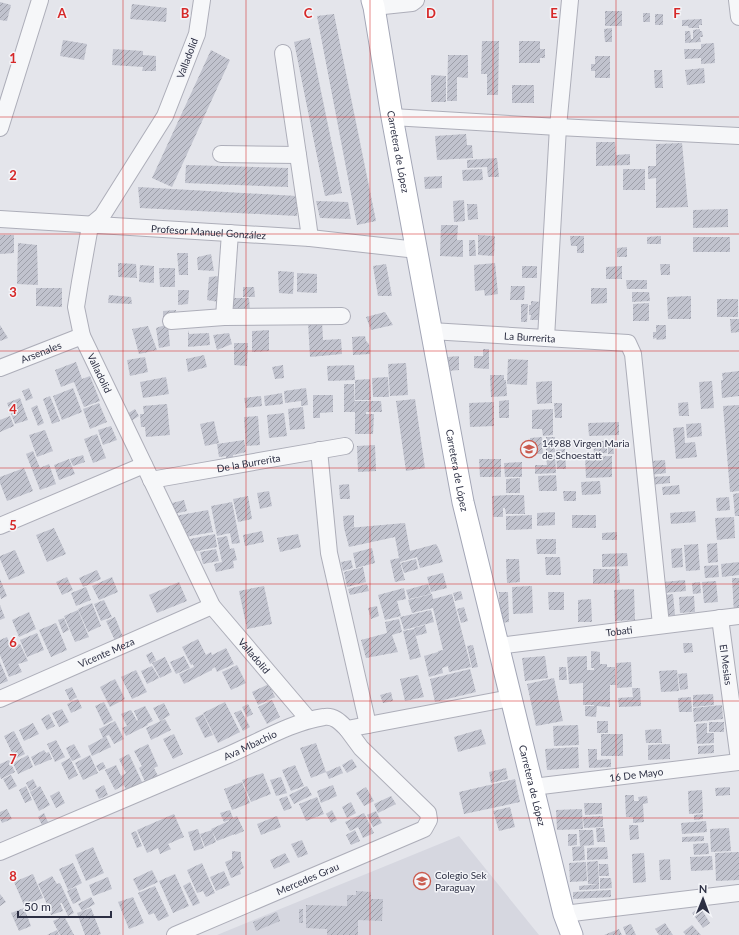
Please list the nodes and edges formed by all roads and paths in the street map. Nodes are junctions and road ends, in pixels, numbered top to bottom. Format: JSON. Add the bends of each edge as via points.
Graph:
{"nodes":[{"id":1,"x":40,"y":0,"type":"edge"},
{"id":2,"x":202,"y":0,"type":"edge"},
{"id":3,"x":416,"y":0,"type":"edge"},
{"id":4,"x":570,"y":0,"type":"edge"},
{"id":5,"x":737,"y":0,"type":"edge"},
{"id":6,"x":373,"y":4,"type":"edge"},
{"id":7,"x":739,"y":17,"type":"edge"},
{"id":8,"x":283,"y":53,"type":"dead end"},
{"id":9,"x":392,"y":117,"type":"junction"},
{"id":10,"x":558,"y":127,"type":"junction"},
{"id":11,"x":0,"y":128,"type":"edge"},
{"id":12,"x":739,"y":136,"type":"edge"},
{"id":13,"x":221,"y":154,"type":"dead end"},
{"id":14,"x":298,"y":155,"type":"junction"},
{"id":15,"x":0,"y":219,"type":"edge"},
{"id":16,"x":90,"y":226,"type":"junction"},
{"id":17,"x":230,"y":233,"type":"junction"},
{"id":18,"x":310,"y":238,"type":"junction"},
{"id":19,"x":417,"y":250,"type":"junction"},
{"id":20,"x":342,"y":316,"type":"dead end"},
{"id":21,"x":224,"y":318,"type":"junction"},
{"id":22,"x":171,"y":321,"type":"dead end"},
{"id":23,"x":430,"y":331,"type":"junction"},
{"id":24,"x":82,"y":336,"type":"junction"},
{"id":25,"x":546,"y":338,"type":"junction"},
{"id":26,"x":0,"y":368,"type":"edge"},
{"id":27,"x":345,"y":446,"type":"dead end"},
{"id":28,"x":320,"y":450,"type":"junction"},
{"id":29,"x":144,"y":465,"type":"junction"},
{"id":30,"x":151,"y":480,"type":"junction"},
{"id":31,"x":0,"y":526,"type":"edge"},
{"id":32,"x":212,"y":606,"type":"junction"},
{"id":33,"x":739,"y":616,"type":"edge"},
{"id":34,"x":720,"y":618,"type":"junction"},
{"id":35,"x":661,"y":625,"type":"junction"},
{"id":36,"x":498,"y":646,"type":"junction"},
{"id":37,"x":510,"y":698,"type":"junction"},
{"id":38,"x":0,"y":699,"type":"edge"},
{"id":39,"x":309,"y":720,"type":"junction"},
{"id":40,"x":368,"y":725,"type":"junction"},
{"id":41,"x":347,"y":729,"type":"junction"},
{"id":42,"x":739,"y":761,"type":"edge"},
{"id":43,"x":533,"y":787,"type":"junction"},
{"id":44,"x":428,"y":812,"type":"joint"},
{"id":45,"x":0,"y":852,"type":"edge"},
{"id":46,"x":739,"y":893,"type":"edge"},
{"id":47,"x":564,"y":914,"type":"junction"},
{"id":48,"x":175,"y":935,"type":"edge"},
{"id":49,"x":572,"y":935,"type":"edge"}],
"edges":[{"from":1,"to":11,"type":"street"},
{"from":2,"to":16,"type":"street","name":"Valladolid","via":[[197,34],[165,116],[102,216]]},
{"from":3,"to":6,"type":"street","via":[[412,3]]},
{"from":4,"to":10,"type":"street"},
{"from":5,"to":7,"type":"street"},
{"from":6,"to":9,"type":"main road","name":"Carretera de López"},
{"from":8,"to":14,"type":"street"},
{"from":9,"to":10,"type":"street"},
{"from":9,"to":19,"type":"main road","name":"Carretera de López"},
{"from":10,"to":12,"type":"street"},
{"from":10,"to":25,"type":"street"},
{"from":13,"to":14,"type":"street"},
{"from":14,"to":18,"type":"street"},
{"from":15,"to":16,"type":"street","name":"Profesor Manuel González"},
{"from":16,"to":17,"type":"street","name":"Profesor Manuel González"},
{"from":16,"to":24,"type":"street","name":"Valladolid","via":[[76,307]]},
{"from":17,"to":18,"type":"street","name":"Profesor Manuel González"},
{"from":17,"to":21,"type":"street"},
{"from":18,"to":19,"type":"street","name":"Profesor Manuel González"},
{"from":19,"to":23,"type":"main road","name":"Carretera de López"},
{"from":20,"to":21,"type":"street"},
{"from":21,"to":22,"type":"street"},
{"from":23,"to":25,"type":"street","name":"La Burrerita"},
{"from":23,"to":36,"type":"main road","name":"Carretera de López","via":[[463,502]]},
{"from":24,"to":26,"type":"street","name":"Arsenales"},
{"from":24,"to":29,"type":"street","name":"Valladolid"},
{"from":25,"to":35,"type":"street","name":"La Burrerita","via":[[628,343],[633,354]]},
{"from":27,"to":28,"type":"street","name":"De la Burrerita"},
{"from":28,"to":30,"type":"street","name":"De la Burrerita"},
{"from":28,"to":40,"type":"street","via":[[330,553]]},
{"from":29,"to":30,"type":"street","name":"Valladolid"},
{"from":29,"to":31,"type":"street"},
{"from":30,"to":32,"type":"street","name":"Valladolid"},
{"from":32,"to":38,"type":"street","name":"Vicente Meza"},
{"from":32,"to":39,"type":"street","name":"Valladolid"},
{"from":33,"to":34,"type":"street","name":"Tobati"},
{"from":34,"to":35,"type":"street","name":"Tobati"},
{"from":34,"to":42,"type":"street","name":"El Mesias"},
{"from":35,"to":36,"type":"street","name":"Tobati"},
{"from":36,"to":37,"type":"main road","name":"Carretera de López"},
{"from":37,"to":40,"type":"street"},
{"from":37,"to":43,"type":"main road","name":"Carretera de López"},
{"from":39,"to":41,"type":"street","name":"Ava Mbachio","via":[[326,716],[340,722]]},
{"from":39,"to":45,"type":"street","name":"Ava Mbachio"},
{"from":40,"to":41,"type":"street"},
{"from":41,"to":44,"type":"street","name":"Ava Mbachio","via":[[361,748]]},
{"from":42,"to":43,"type":"street","name":"16 De Mayo"},
{"from":43,"to":47,"type":"main road","name":"Carretera de López"},
{"from":44,"to":48,"type":"street","name":"Mercedes Grau","via":[[429,820],[424,829]]},
{"from":46,"to":47,"type":"street"},
{"from":47,"to":49,"type":"main road","name":"Carretera de López"}]}
